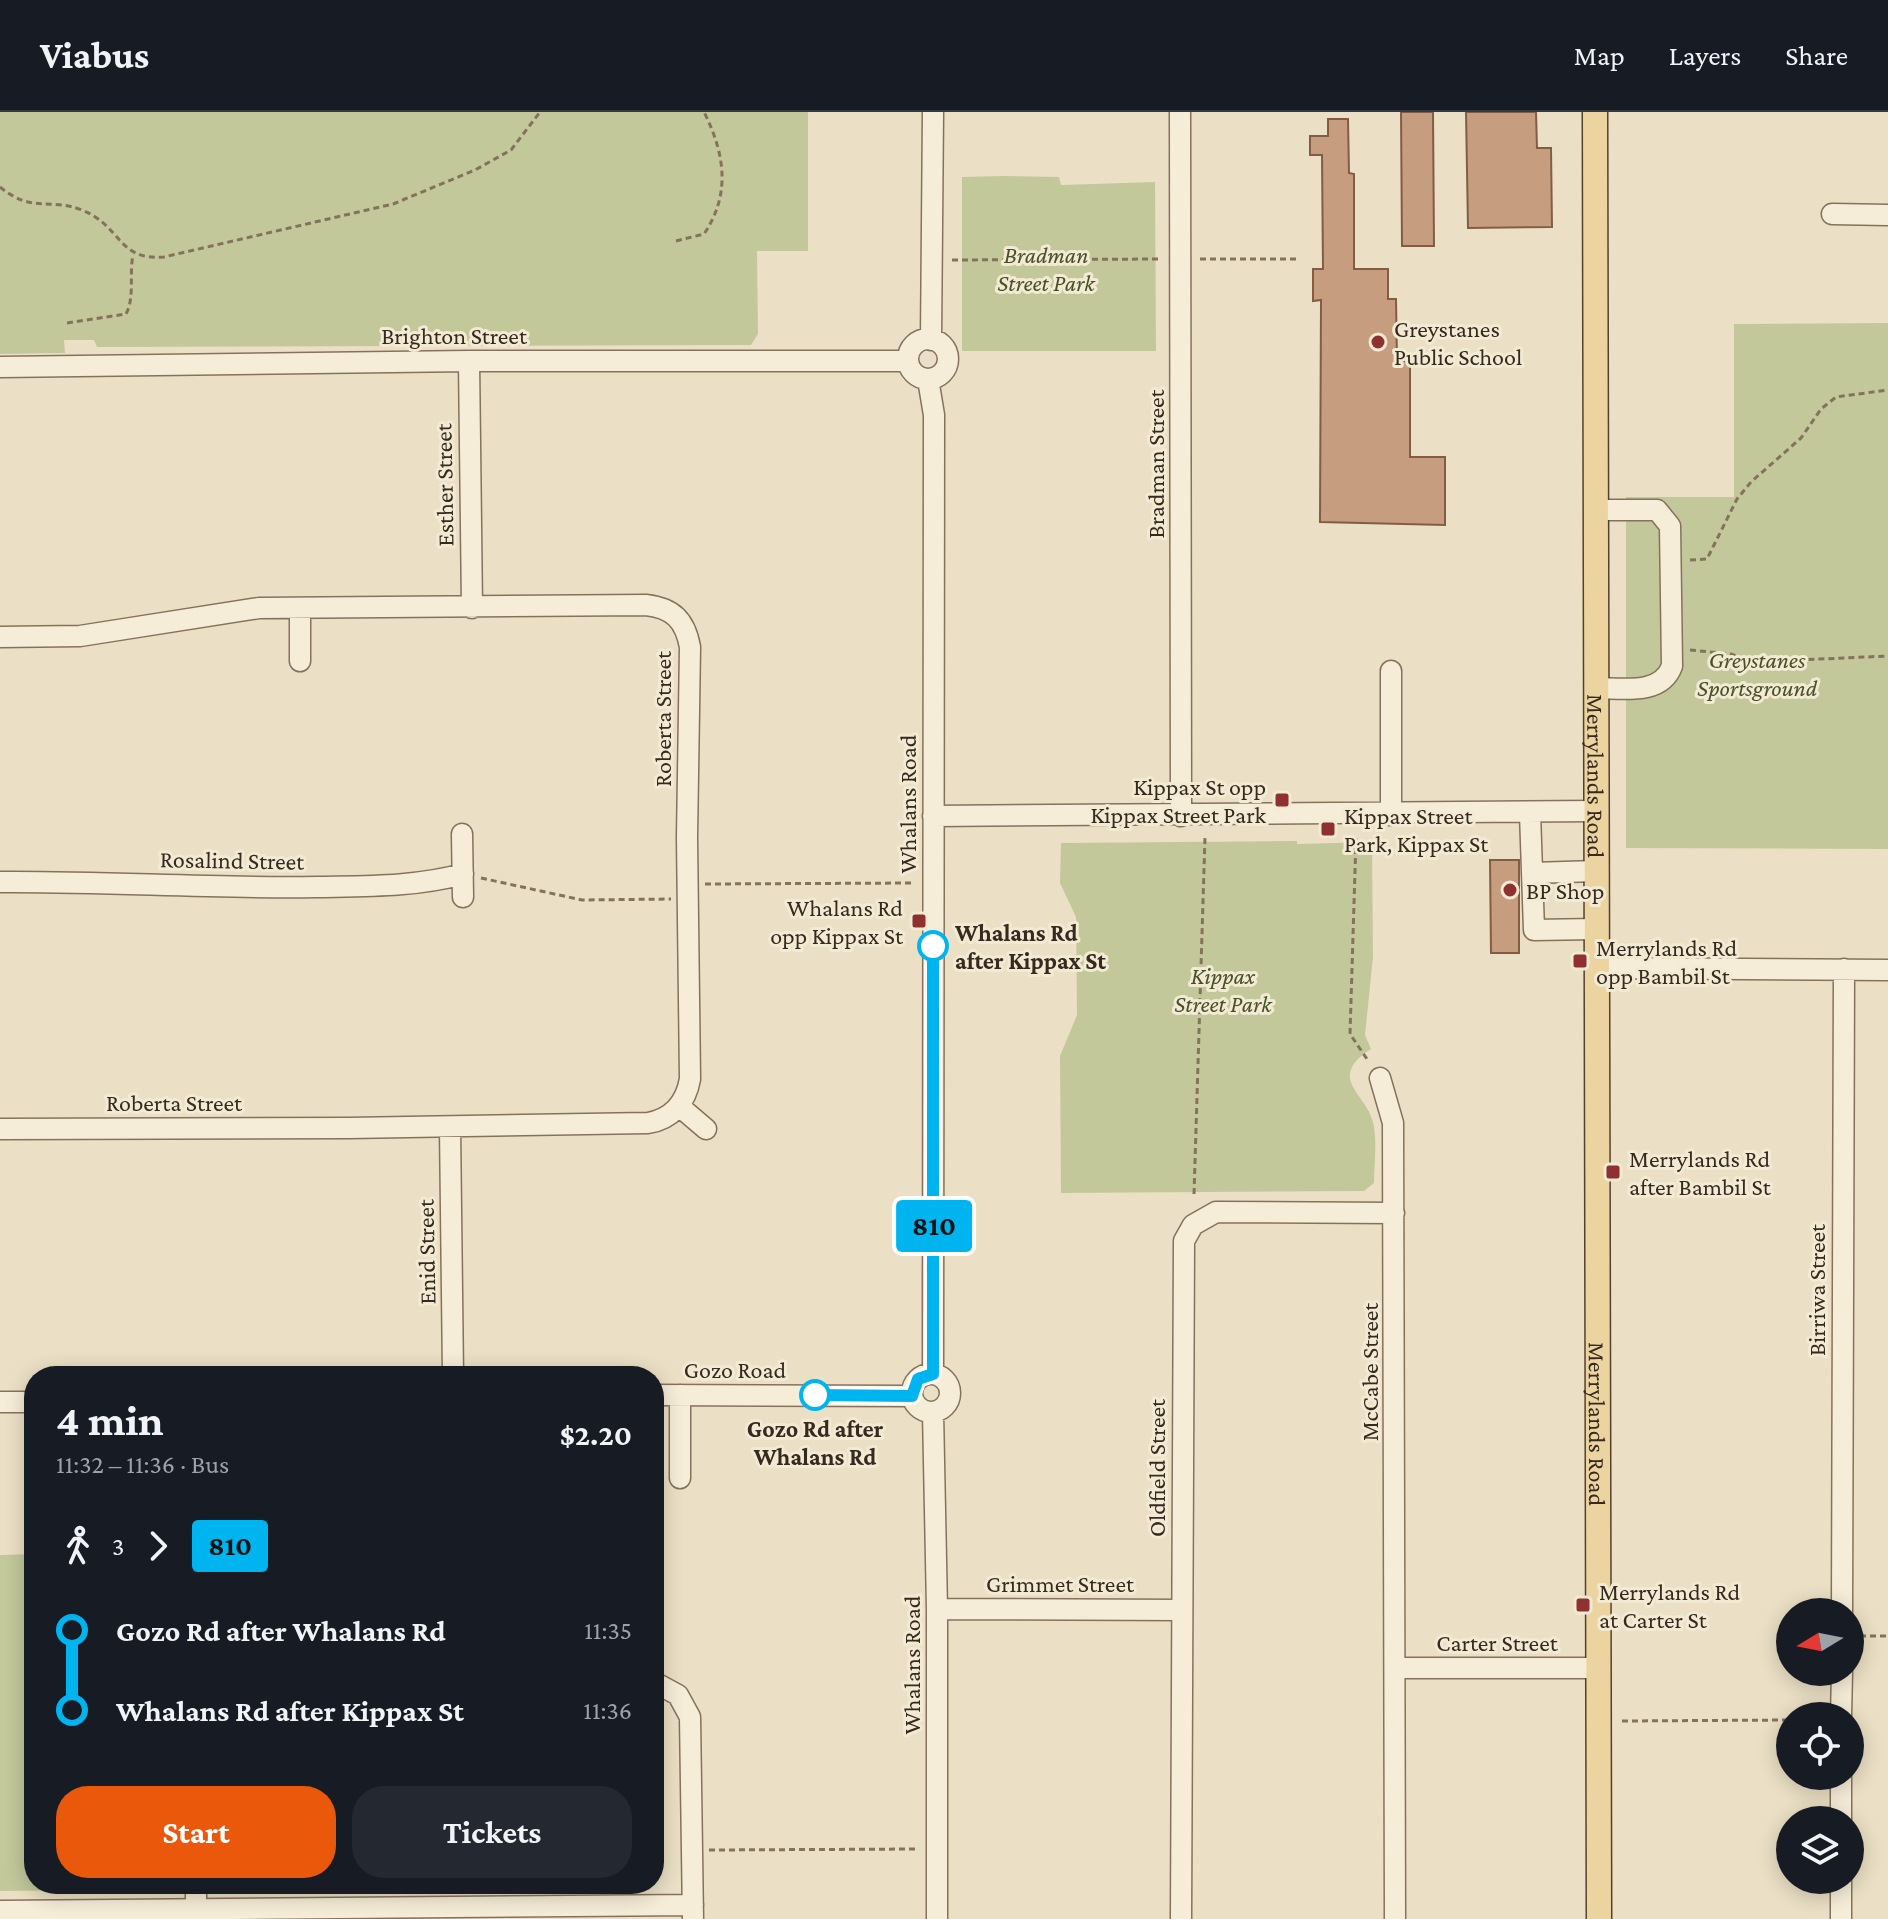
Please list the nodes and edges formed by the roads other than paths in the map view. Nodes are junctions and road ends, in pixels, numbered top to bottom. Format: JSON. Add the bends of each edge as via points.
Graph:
{"nodes":[{"id":1,"x":933,"y":112,"type":"edge"},
{"id":2,"x":1180,"y":112,"type":"edge"},
{"id":3,"x":1595,"y":112,"type":"edge"},
{"id":4,"x":1832,"y":214,"type":"dead end"},
{"id":5,"x":1888,"y":215,"type":"edge"},
{"id":6,"x":931,"y":340,"type":"junction"},
{"id":7,"x":469,"y":361,"type":"junction"},
{"id":8,"x":908,"y":361,"type":"junction"},
{"id":9,"x":0,"y":367,"type":"edge"},
{"id":10,"x":928,"y":379,"type":"junction"},
{"id":11,"x":1596,"y":510,"type":"junction"},
{"id":12,"x":472,"y":608,"type":"junction"},
{"id":13,"x":300,"y":609,"type":"junction"},
{"id":14,"x":0,"y":637,"type":"edge"},
{"id":15,"x":300,"y":661,"type":"dead end"},
{"id":16,"x":1391,"y":671,"type":"dead end"},
{"id":17,"x":1596,"y":688,"type":"junction"},
{"id":18,"x":1596,"y":811,"type":"junction"},
{"id":19,"x":1530,"y":813,"type":"junction"},
{"id":20,"x":1391,"y":815,"type":"junction"},
{"id":21,"x":933,"y":816,"type":"junction"},
{"id":22,"x":1181,"y":816,"type":"junction"},
{"id":23,"x":462,"y":834,"type":"dead end"},
{"id":24,"x":1596,"y":871,"type":"junction"},
{"id":25,"x":1532,"y":873,"type":"junction"},
{"id":26,"x":463,"y":874,"type":"junction"},
{"id":27,"x":0,"y":882,"type":"edge"},
{"id":28,"x":463,"y":897,"type":"dead end"},
{"id":29,"x":1596,"y":929,"type":"junction"},
{"id":30,"x":1597,"y":968,"type":"junction"},
{"id":31,"x":1844,"y":969,"type":"junction"},
{"id":32,"x":1888,"y":970,"type":"edge"},
{"id":33,"x":1380,"y":1078,"type":"road end"},
{"id":34,"x":679,"y":1106,"type":"junction"},
{"id":35,"x":450,"y":1127,"type":"junction"},
{"id":36,"x":0,"y":1129,"type":"edge"},
{"id":37,"x":706,"y":1129,"type":"dead end"},
{"id":38,"x":1394,"y":1213,"type":"junction"},
{"id":39,"x":453,"y":1366,"type":"edge"},
{"id":40,"x":933,"y":1374,"type":"junction"},
{"id":41,"x":664,"y":1395,"type":"edge"},
{"id":42,"x":680,"y":1395,"type":"junction"},
{"id":43,"x":912,"y":1396,"type":"junction"},
{"id":44,"x":0,"y":1402,"type":"edge"},
{"id":45,"x":24,"y":1402,"type":"edge"},
{"id":46,"x":933,"y":1412,"type":"junction"},
{"id":47,"x":680,"y":1478,"type":"dead end"},
{"id":48,"x":1842,"y":1598,"type":"edge"},
{"id":49,"x":937,"y":1609,"type":"junction"},
{"id":50,"x":1182,"y":1610,"type":"junction"},
{"id":51,"x":1395,"y":1668,"type":"junction"},
{"id":52,"x":1598,"y":1668,"type":"junction"},
{"id":53,"x":664,"y":1684,"type":"edge"},
{"id":54,"x":196,"y":1894,"type":"edge"},
{"id":55,"x":1841,"y":1894,"type":"edge"},
{"id":56,"x":196,"y":1908,"type":"junction"},
{"id":57,"x":0,"y":1911,"type":"edge"},
{"id":58,"x":693,"y":1912,"type":"edge"},
{"id":59,"x":937,"y":1919,"type":"edge"},
{"id":60,"x":1181,"y":1919,"type":"edge"},
{"id":61,"x":1395,"y":1919,"type":"edge"},
{"id":62,"x":1599,"y":1919,"type":"edge"},
{"id":63,"x":1841,"y":1919,"type":"edge"}],
"edges":[{"from":1,"to":6,"type":"street"},
{"from":2,"to":22,"type":"street","name":"Bradman Street"},
{"from":3,"to":11,"type":"main road","name":"Merrylands Road"},
{"from":4,"to":5,"type":"street"},
{"from":6,"to":8,"type":"street","via":[[916,343]]},
{"from":6,"to":10,"type":"street","via":[[945,349],[947,362],[942,373]]},
{"from":7,"to":8,"type":"street","name":"Brighton Street"},
{"from":7,"to":9,"type":"street","name":"Brighton Street"},
{"from":7,"to":12,"type":"street","name":"Esther Street"},
{"from":8,"to":10,"type":"street","via":[[913,373]]},
{"from":10,"to":21,"type":"street","name":"Whalans Road","via":[[934,415]]},
{"from":11,"to":17,"type":"main road","name":"Merrylands Road"},
{"from":11,"to":17,"type":"street","via":[[1657,510],[1670,526],[1671,650],[1668,676],[1653,688]]},
{"from":12,"to":13,"type":"street","name":"Roberta Street"},
{"from":12,"to":34,"type":"street","name":"Roberta Street","via":[[646,605],[674,613],[684,626],[690,647],[690,1079]]},
{"from":13,"to":14,"type":"street","name":"Roberta Street","via":[[250,609],[80,636]]},
{"from":13,"to":15,"type":"street"},
{"from":16,"to":20,"type":"street"},
{"from":17,"to":18,"type":"main road","name":"Merrylands Road"},
{"from":18,"to":19,"type":"street"},
{"from":18,"to":24,"type":"main road","name":"Merrylands Road"},
{"from":19,"to":20,"type":"street"},
{"from":19,"to":25,"type":"street"},
{"from":20,"to":22,"type":"street"},
{"from":21,"to":22,"type":"street"},
{"from":21,"to":40,"type":"street","name":"Whalans Road"},
{"from":23,"to":26,"type":"street"},
{"from":24,"to":25,"type":"street"},
{"from":24,"to":29,"type":"main road","name":"Merrylands Road"},
{"from":25,"to":29,"type":"street","via":[[1534,930]]},
{"from":26,"to":27,"type":"street","name":"Rosalind Street","via":[[424,884],[290,888]]},
{"from":26,"to":28,"type":"street"},
{"from":29,"to":30,"type":"main road","name":"Merrylands Road"},
{"from":30,"to":31,"type":"street"},
{"from":30,"to":52,"type":"main road","name":"Merrylands Road"},
{"from":31,"to":32,"type":"street"},
{"from":31,"to":48,"type":"street","name":"Birriwa Street"},
{"from":33,"to":38,"type":"street","name":"McCabe Street","via":[[1393,1123]]},
{"from":34,"to":35,"type":"street","name":"Roberta Street","via":[[648,1123]]},
{"from":34,"to":37,"type":"street"},
{"from":35,"to":36,"type":"street","name":"Roberta Street"},
{"from":35,"to":39,"type":"street","name":"Enid Street"},
{"from":38,"to":50,"type":"street","name":"Oldfield Street","via":[[1227,1211],[1206,1215],[1189,1231],[1183,1252]]},
{"from":38,"to":51,"type":"street","name":"McCabe Street"},
{"from":40,"to":43,"type":"street","via":[[918,1379]]},
{"from":40,"to":46,"type":"street","via":[[946,1381],[950,1393],[946,1405]]},
{"from":41,"to":42,"type":"street","name":"Gozo Road"},
{"from":42,"to":43,"type":"street","name":"Gozo Road"},
{"from":42,"to":47,"type":"street"},
{"from":43,"to":46,"type":"street","via":[[920,1409]]},
{"from":44,"to":45,"type":"street"},
{"from":46,"to":49,"type":"street","name":"Whalans Road"},
{"from":49,"to":50,"type":"street","name":"Grimmet Street"},
{"from":49,"to":59,"type":"street","name":"Whalans Road"},
{"from":50,"to":60,"type":"street","name":"Oldfield Street"},
{"from":51,"to":52,"type":"street","name":"Carter Street"},
{"from":51,"to":61,"type":"street"},
{"from":52,"to":62,"type":"main road","name":"Merrylands Road"},
{"from":53,"to":58,"type":"street","via":[[684,1688],[692,1727]]},
{"from":54,"to":56,"type":"street"},
{"from":55,"to":63,"type":"street"},
{"from":56,"to":57,"type":"street"},
{"from":56,"to":58,"type":"street"}]}
